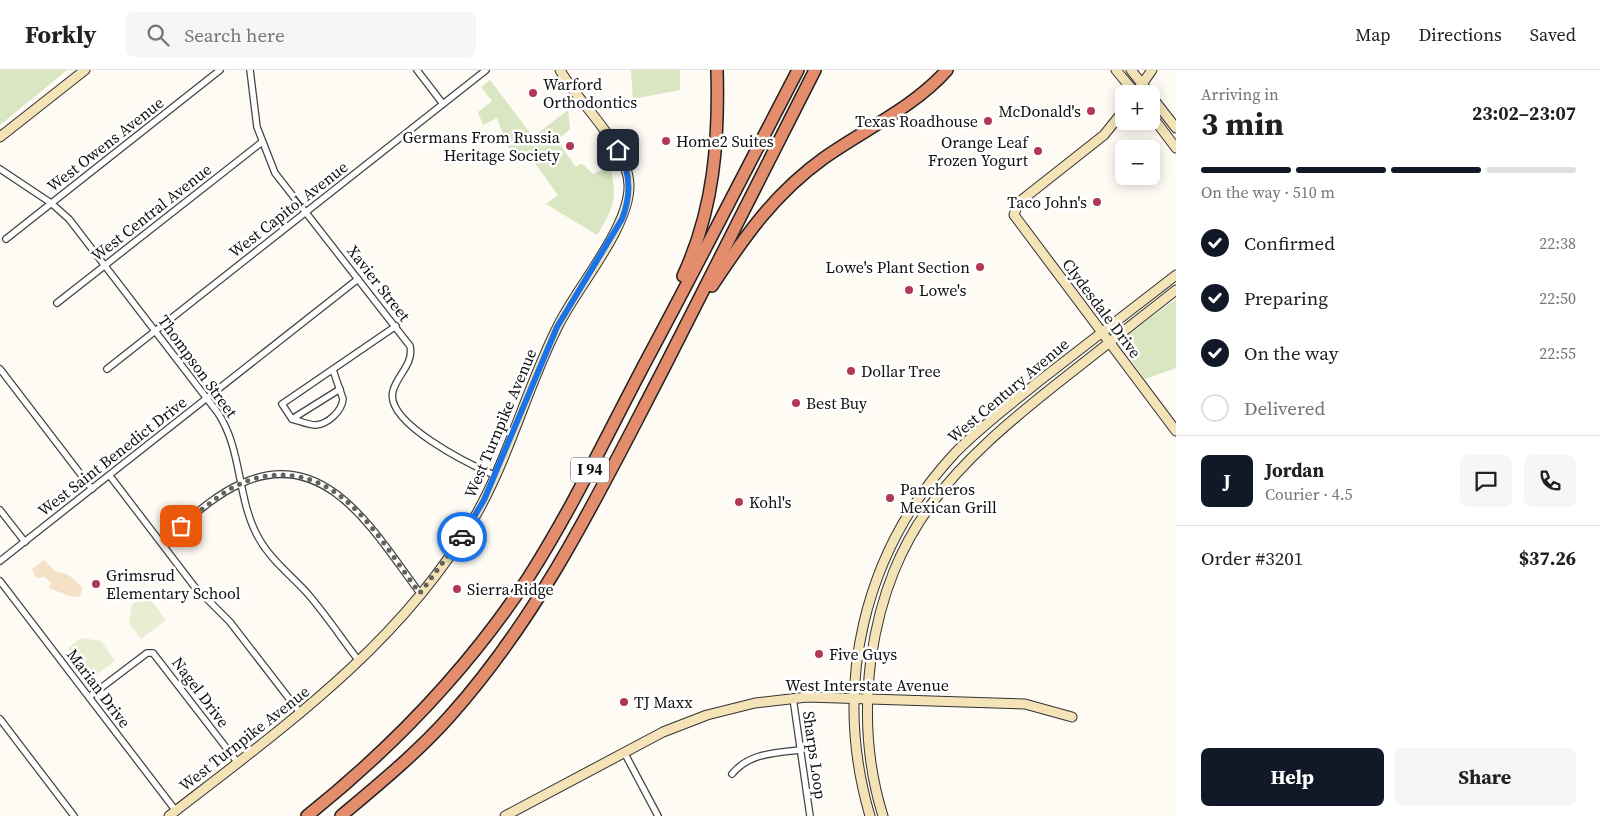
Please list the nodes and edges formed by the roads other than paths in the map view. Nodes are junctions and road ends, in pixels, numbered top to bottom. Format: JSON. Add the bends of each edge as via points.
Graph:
{"nodes":[{"id":1,"x":85,"y":70,"type":"edge"},
{"id":2,"x":220,"y":70,"type":"edge"},
{"id":3,"x":250,"y":70,"type":"edge"},
{"id":4,"x":417,"y":70,"type":"edge"},
{"id":5,"x":486,"y":70,"type":"edge"},
{"id":6,"x":560,"y":70,"type":"edge"},
{"id":7,"x":717,"y":70,"type":"edge"},
{"id":8,"x":798,"y":70,"type":"edge"},
{"id":9,"x":815,"y":70,"type":"edge"},
{"id":10,"x":948,"y":70,"type":"edge"},
{"id":11,"x":1116,"y":70,"type":"edge"},
{"id":12,"x":1131,"y":70,"type":"edge"},
{"id":13,"x":1152,"y":70,"type":"edge"},
{"id":14,"x":1142,"y":84,"type":"joint"},
{"id":15,"x":1128,"y":85,"type":"edge"},
{"id":16,"x":443,"y":104,"type":"junction"},
{"id":17,"x":1160,"y":107,"type":"edge"},
{"id":18,"x":1115,"y":121,"type":"edge"},
{"id":19,"x":1160,"y":127,"type":"edge"},
{"id":20,"x":1176,"y":128,"type":"edge"},
{"id":21,"x":0,"y":137,"type":"edge"},
{"id":22,"x":262,"y":142,"type":"junction"},
{"id":23,"x":1176,"y":148,"type":"edge"},
{"id":24,"x":0,"y":169,"type":"edge"},
{"id":25,"x":51,"y":204,"type":"junction"},
{"id":26,"x":306,"y":212,"type":"junction"},
{"id":27,"x":6,"y":239,"type":"dead end"},
{"id":28,"x":105,"y":265,"type":"junction"},
{"id":29,"x":1176,"y":275,"type":"edge"},
{"id":30,"x":358,"y":279,"type":"junction"},
{"id":31,"x":1176,"y":290,"type":"edge"},
{"id":32,"x":57,"y":303,"type":"dead end"},
{"id":33,"x":396,"y":326,"type":"junction"},
{"id":34,"x":155,"y":331,"type":"junction"},
{"id":35,"x":1102,"y":332,"type":"junction"},
{"id":36,"x":679,"y":338,"type":"junction"},
{"id":37,"x":1109,"y":342,"type":"junction"},
{"id":38,"x":0,"y":369,"type":"edge"},
{"id":39,"x":107,"y":369,"type":"dead end"},
{"id":40,"x":333,"y":370,"type":"junction"},
{"id":41,"x":340,"y":389,"type":"junction"},
{"id":42,"x":207,"y":399,"type":"junction"},
{"id":43,"x":292,"y":420,"type":"junction"},
{"id":44,"x":1176,"y":431,"type":"edge"},
{"id":45,"x":494,"y":475,"type":"junction"},
{"id":46,"x":110,"y":476,"type":"junction"},
{"id":47,"x":242,"y":483,"type":"junction"},
{"id":48,"x":92,"y":489,"type":"junction"},
{"id":49,"x":579,"y":490,"type":"junction"},
{"id":50,"x":0,"y":510,"type":"edge"},
{"id":51,"x":25,"y":542,"type":"junction"},
{"id":52,"x":160,"y":542,"type":"junction"},
{"id":53,"x":0,"y":561,"type":"edge"},
{"id":54,"x":0,"y":581,"type":"edge"},
{"id":55,"x":420,"y":593,"type":"junction"},
{"id":56,"x":359,"y":661,"type":"junction"},
{"id":57,"x":89,"y":697,"type":"junction"},
{"id":58,"x":793,"y":698,"type":"junction"},
{"id":59,"x":854,"y":698,"type":"junction"},
{"id":60,"x":867,"y":698,"type":"junction"},
{"id":61,"x":301,"y":714,"type":"junction"},
{"id":62,"x":1072,"y":717,"type":"dead end"},
{"id":63,"x":0,"y":719,"type":"edge"},
{"id":64,"x":800,"y":750,"type":"junction"},
{"id":65,"x":624,"y":752,"type":"junction"},
{"id":66,"x":238,"y":763,"type":"junction"},
{"id":67,"x":732,"y":774,"type":"dead end"},
{"id":68,"x":172,"y":813,"type":"edge"},
{"id":69,"x":74,"y":816,"type":"edge"},
{"id":70,"x":307,"y":816,"type":"edge"},
{"id":71,"x":341,"y":816,"type":"edge"},
{"id":72,"x":505,"y":816,"type":"edge"},
{"id":73,"x":658,"y":816,"type":"edge"},
{"id":74,"x":810,"y":816,"type":"edge"},
{"id":75,"x":870,"y":816,"type":"edge"},
{"id":76,"x":882,"y":816,"type":"edge"}],
"edges":[{"from":1,"to":21,"type":"street"},
{"from":2,"to":25,"type":"street","name":"West Owens Avenue"},
{"from":3,"to":22,"type":"street","name":"Xavier Street"},
{"from":4,"to":16,"type":"street"},
{"from":5,"to":16,"type":"street","name":"West Capitol Avenue"},
{"from":6,"to":45,"type":"street","name":"West Turnpike Avenue","via":[[621,156],[628,177],[627,202],[618,227],[557,327]]},
{"from":7,"to":49,"type":"highway","via":[[717,155],[701,232],[685,272]]},
{"from":8,"to":49,"type":"highway","number":"I 94"},
{"from":9,"to":36,"type":"highway","number":"I 94"},
{"from":10,"to":36,"type":"highway","via":[[910,103],[823,158],[771,204],[747,232]]},
{"from":11,"to":15,"type":"street"},
{"from":12,"to":14,"type":"street"},
{"from":13,"to":14,"type":"street"},
{"from":16,"to":26,"type":"street","name":"West Capitol Avenue"},
{"from":17,"to":20,"type":"street"},
{"from":18,"to":35,"type":"street","name":"Clydesdale Drive","via":[[1104,135],[1020,202],[1014,212],[1016,220]]},
{"from":19,"to":23,"type":"street"},
{"from":22,"to":26,"type":"street","name":"Xavier Street","via":[[275,173]]},
{"from":22,"to":28,"type":"street","name":"West Central Avenue"},
{"from":24,"to":25,"type":"street","name":"Thompson Street"},
{"from":25,"to":27,"type":"street","name":"West Owens Avenue"},
{"from":25,"to":28,"type":"street","name":"Thompson Street","via":[[69,219]]},
{"from":26,"to":30,"type":"street","name":"Xavier Street"},
{"from":26,"to":34,"type":"street","name":"West Capitol Avenue"},
{"from":28,"to":32,"type":"street","name":"West Central Avenue"},
{"from":28,"to":34,"type":"street","name":"Thompson Street"},
{"from":29,"to":35,"type":"street","name":"West Century Avenue"},
{"from":30,"to":33,"type":"street","name":"Xavier Street"},
{"from":30,"to":42,"type":"street","name":"West Saint Benedict Drive"},
{"from":31,"to":37,"type":"street","name":"West Century Avenue"},
{"from":33,"to":40,"type":"street"},
{"from":33,"to":45,"type":"street","name":"Xavier Street","via":[[409,343],[411,353],[392,393],[396,409],[440,448]]},
{"from":34,"to":39,"type":"street","name":"West Capitol Avenue"},
{"from":34,"to":42,"type":"street","name":"Thompson Street"},
{"from":35,"to":37,"type":"street","name":"Clydesdale Drive"},
{"from":35,"to":59,"type":"street","name":"West Century Avenue","via":[[985,425],[950,459],[919,498],[895,538],[871,593],[859,640]]},
{"from":36,"to":71,"type":"highway","number":"I 94","via":[[574,542],[528,616],[450,716],[392,773]]},
{"from":37,"to":44,"type":"street","name":"Clydesdale Drive"},
{"from":37,"to":60,"type":"street","name":"West Century Avenue","via":[[998,431],[942,487],[928,507],[903,550],[887,592],[874,638]]},
{"from":38,"to":48,"type":"street"},
{"from":40,"to":41,"type":"street"},
{"from":40,"to":43,"type":"street","via":[[282,404]]},
{"from":41,"to":43,"type":"street"},
{"from":41,"to":43,"type":"street","via":[[343,404],[336,414],[314,425]]},
{"from":42,"to":46,"type":"street","name":"West Saint Benedict Drive"},
{"from":42,"to":47,"type":"street","name":"Thompson Street","via":[[227,428]]},
{"from":45,"to":55,"type":"street","name":"West Turnpike Avenue","via":[[468,529]]},
{"from":46,"to":48,"type":"street","name":"West Saint Benedict Drive"},
{"from":46,"to":52,"type":"street"},
{"from":47,"to":52,"type":"street"},
{"from":47,"to":55,"type":"street","via":[[267,476],[291,476],[315,481],[334,490],[358,512]]},
{"from":47,"to":56,"type":"street","name":"Thompson Street","via":[[252,525],[266,550],[310,596]]},
{"from":48,"to":51,"type":"street","name":"West Saint Benedict Drive"},
{"from":49,"to":70,"type":"highway","number":"I 94","via":[[527,579],[461,668],[382,752]]},
{"from":50,"to":51,"type":"street"},
{"from":51,"to":53,"type":"street","name":"West Saint Benedict Drive"},
{"from":52,"to":61,"type":"street","via":[[198,591],[230,622]]},
{"from":54,"to":57,"type":"street","name":"Marian Drive"},
{"from":55,"to":56,"type":"street","name":"West Turnpike Avenue"},
{"from":56,"to":61,"type":"street","name":"West Turnpike Avenue"},
{"from":57,"to":66,"type":"street","name":"Nagel Drive","via":[[147,653],[153,653]]},
{"from":57,"to":68,"type":"street","name":"Marian Drive"},
{"from":58,"to":59,"type":"street","name":"West Interstate Avenue"},
{"from":58,"to":64,"type":"street","name":"Sharps Loop"},
{"from":58,"to":65,"type":"street","name":"West Interstate Avenue","via":[[744,705],[707,715]]},
{"from":59,"to":60,"type":"street","name":"West Interstate Avenue"},
{"from":59,"to":75,"type":"street","name":"West Century Avenue","via":[[857,756]]},
{"from":60,"to":62,"type":"street","name":"West Interstate Avenue","via":[[1025,704]]},
{"from":60,"to":76,"type":"street","name":"West Century Avenue","via":[[869,750]]},
{"from":61,"to":66,"type":"street","name":"West Turnpike Avenue"},
{"from":63,"to":69,"type":"street"},
{"from":64,"to":67,"type":"street","via":[[755,757],[741,764]]},
{"from":64,"to":74,"type":"street","name":"Sharps Loop"},
{"from":65,"to":72,"type":"street","name":"West Interstate Avenue"},
{"from":65,"to":73,"type":"street"},
{"from":66,"to":68,"type":"street","name":"West Turnpike Avenue"}]}
